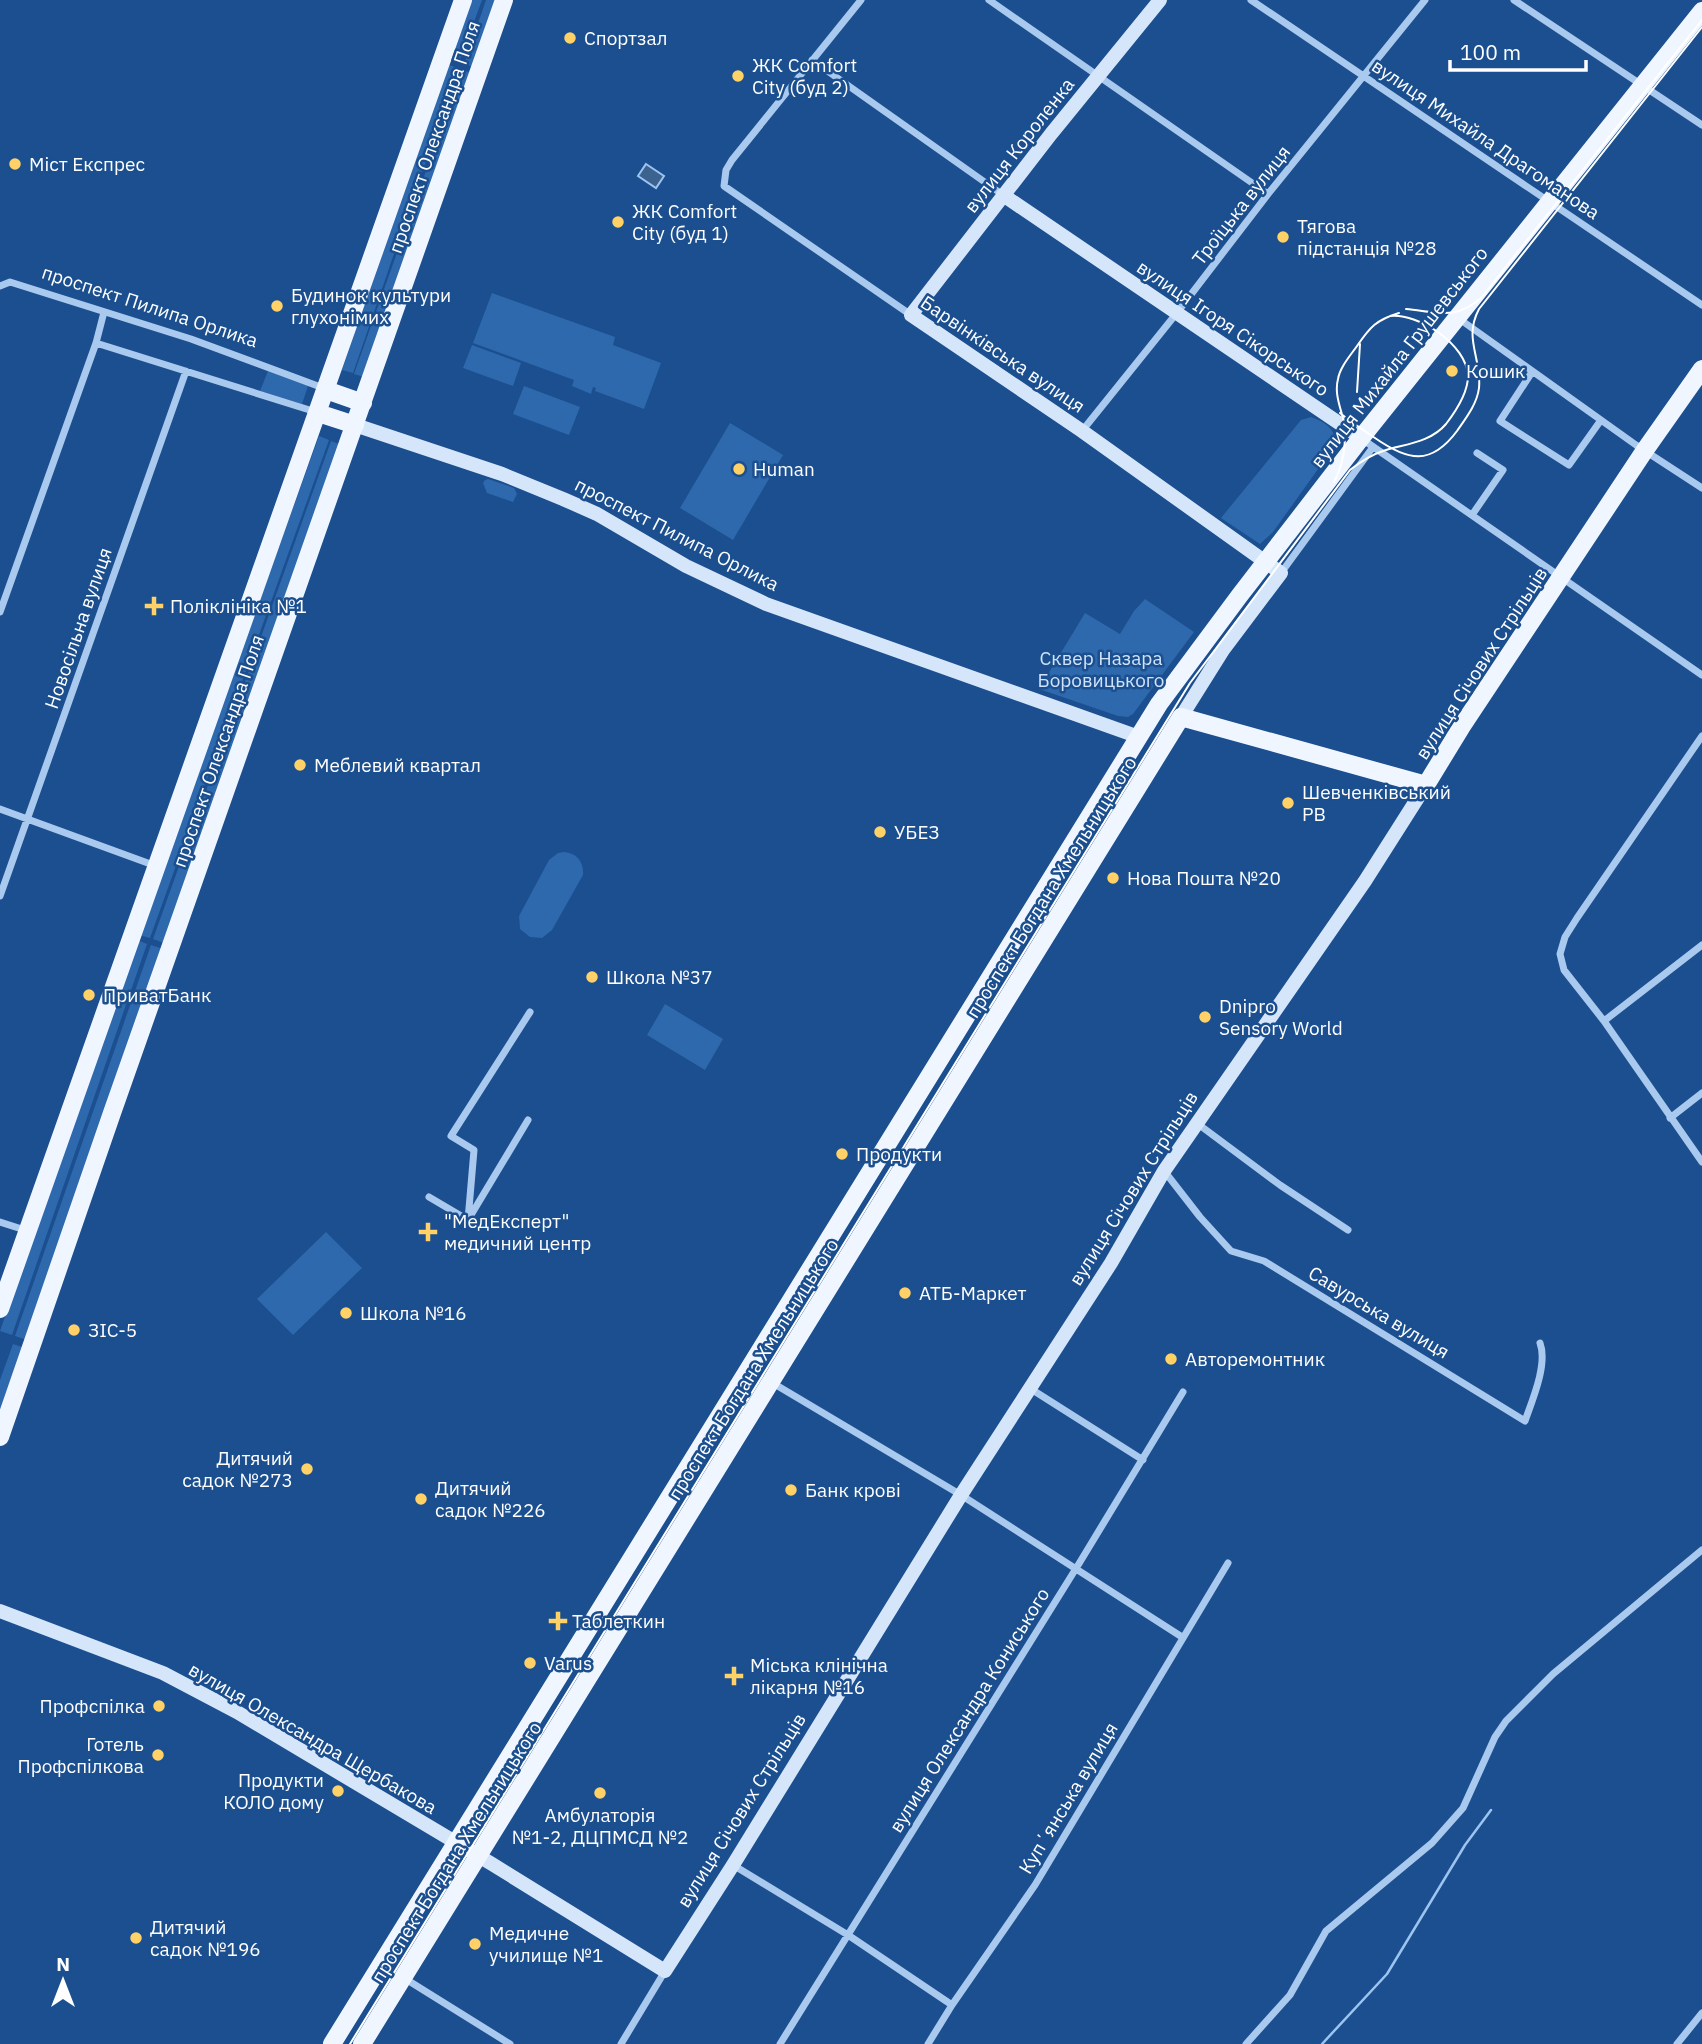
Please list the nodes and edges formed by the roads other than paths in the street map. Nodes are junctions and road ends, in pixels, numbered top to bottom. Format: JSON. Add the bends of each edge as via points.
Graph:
{"nodes":[{"id":1,"x":464,"y":0,"type":"edge"},
{"id":2,"x":504,"y":0,"type":"edge"},
{"id":3,"x":861,"y":0,"type":"edge"},
{"id":4,"x":989,"y":0,"type":"edge"},
{"id":5,"x":1160,"y":0,"type":"edge"},
{"id":6,"x":1251,"y":0,"type":"edge"},
{"id":7,"x":1425,"y":0,"type":"edge"},
{"id":8,"x":1514,"y":0,"type":"edge"},
{"id":9,"x":1702,"y":11,"type":"edge"},
{"id":10,"x":812,"y":60,"type":"junction"},
{"id":11,"x":1098,"y":76,"type":"junction"},
{"id":12,"x":1365,"y":76,"type":"junction"},
{"id":13,"x":1642,"y":86,"type":"junction"},
{"id":14,"x":1702,"y":125,"type":"edge"},
{"id":15,"x":1268,"y":194,"type":"junction"},
{"id":16,"x":1003,"y":195,"type":"junction"},
{"id":17,"x":1550,"y":201,"type":"junction"},
{"id":18,"x":0,"y":285,"type":"edge"},
{"id":19,"x":1702,"y":305,"type":"edge"},
{"id":20,"x":104,"y":312,"type":"junction"},
{"id":21,"x":1176,"y":314,"type":"junction"},
{"id":22,"x":911,"y":315,"type":"junction"},
{"id":23,"x":1457,"y":318,"type":"junction"},
{"id":24,"x":96,"y":343,"type":"junction"},
{"id":25,"x":1702,"y":369,"type":"edge"},
{"id":26,"x":186,"y":371,"type":"junction"},
{"id":27,"x":1532,"y":372,"type":"junction"},
{"id":28,"x":326,"y":390,"type":"junction"},
{"id":29,"x":363,"y":403,"type":"junction"},
{"id":30,"x":318,"y":413,"type":"junction"},
{"id":31,"x":1601,"y":420,"type":"junction"},
{"id":32,"x":355,"y":425,"type":"junction"},
{"id":33,"x":1082,"y":431,"type":"junction"},
{"id":34,"x":1367,"y":443,"type":"junction"},
{"id":35,"x":1645,"y":450,"type":"junction"},
{"id":36,"x":1477,"y":453,"type":"dead end"},
{"id":37,"x":1702,"y":488,"type":"edge"},
{"id":38,"x":1472,"y":515,"type":"junction"},
{"id":39,"x":1266,"y":562,"type":"junction"},
{"id":40,"x":1281,"y":573,"type":"junction"},
{"id":41,"x":1561,"y":578,"type":"junction"},
{"id":42,"x":0,"y":612,"type":"edge"},
{"id":43,"x":1702,"y":675,"type":"edge"},
{"id":44,"x":1181,"y":717,"type":"junction"},
{"id":45,"x":1702,"y":736,"type":"edge"},
{"id":46,"x":1139,"y":737,"type":"junction"},
{"id":47,"x":1163,"y":746,"type":"junction"},
{"id":48,"x":1426,"y":785,"type":"junction"},
{"id":49,"x":0,"y":809,"type":"edge"},
{"id":50,"x":27,"y":820,"type":"junction"},
{"id":51,"x":157,"y":866,"type":"junction"},
{"id":52,"x":0,"y":896,"type":"edge"},
{"id":53,"x":1702,"y":945,"type":"edge"},
{"id":54,"x":530,"y":1013,"type":"dead end"},
{"id":55,"x":1604,"y":1021,"type":"junction"},
{"id":56,"x":1702,"y":1093,"type":"edge"},
{"id":57,"x":916,"y":1096,"type":"junction"},
{"id":58,"x":938,"y":1109,"type":"junction"},
{"id":59,"x":1670,"y":1118,"type":"junction"},
{"id":60,"x":528,"y":1120,"type":"dead end"},
{"id":61,"x":1198,"y":1124,"type":"junction"},
{"id":62,"x":1702,"y":1162,"type":"edge"},
{"id":63,"x":1164,"y":1171,"type":"junction"},
{"id":64,"x":429,"y":1197,"type":"dead end"},
{"id":65,"x":468,"y":1220,"type":"junction"},
{"id":66,"x":0,"y":1222,"type":"edge"},
{"id":67,"x":1349,"y":1230,"type":"dead end"},
{"id":68,"x":29,"y":1231,"type":"junction"},
{"id":69,"x":0,"y":1309,"type":"edge"},
{"id":70,"x":1540,"y":1343,"type":"dead end"},
{"id":71,"x":749,"y":1368,"type":"junction"},
{"id":72,"x":771,"y":1381,"type":"junction"},
{"id":73,"x":1031,"y":1389,"type":"junction"},
{"id":74,"x":1183,"y":1392,"type":"dead end"},
{"id":75,"x":0,"y":1437,"type":"edge"},
{"id":76,"x":1143,"y":1460,"type":"junction"},
{"id":77,"x":961,"y":1495,"type":"junction"},
{"id":78,"x":1702,"y":1550,"type":"edge"},
{"id":79,"x":1228,"y":1563,"type":"dead end"},
{"id":80,"x":1074,"y":1570,"type":"junction"},
{"id":81,"x":0,"y":1611,"type":"edge"},
{"id":82,"x":1182,"y":1637,"type":"junction"},
{"id":83,"x":456,"y":1844,"type":"junction"},
{"id":84,"x":478,"y":1857,"type":"junction"},
{"id":85,"x":733,"y":1865,"type":"junction"},
{"id":86,"x":848,"y":1936,"type":"junction"},
{"id":87,"x":665,"y":1971,"type":"junction"},
{"id":88,"x":403,"y":1977,"type":"junction"},
{"id":89,"x":952,"y":2005,"type":"junction"},
{"id":90,"x":1702,"y":2013,"type":"edge"},
{"id":91,"x":332,"y":2044,"type":"edge"},
{"id":92,"x":362,"y":2044,"type":"edge"},
{"id":93,"x":510,"y":2044,"type":"edge"},
{"id":94,"x":621,"y":2044,"type":"edge"},
{"id":95,"x":780,"y":2044,"type":"edge"},
{"id":96,"x":928,"y":2044,"type":"edge"},
{"id":97,"x":1246,"y":2044,"type":"edge"},
{"id":98,"x":1676,"y":2044,"type":"edge"}],
"edges":[{"from":1,"to":28,"type":"main road","name":"проспект Олександра Поля"},
{"from":2,"to":29,"type":"main road","name":"проспект Олександра Поля"},
{"from":3,"to":10,"type":"street"},
{"from":4,"to":11,"type":"street"},
{"from":5,"to":11,"type":"street","name":"вулиця Короленка"},
{"from":6,"to":12,"type":"street","name":"вулиця Михайла Драгоманова"},
{"from":7,"to":12,"type":"street","name":"Троїцька вулиця"},
{"from":8,"to":13,"type":"street"},
{"from":9,"to":13,"type":"main road","name":"вулиця Михайла Грушевського"},
{"from":10,"to":16,"type":"street","name":"вулиця Ігоря Сікорського"},
{"from":10,"to":22,"type":"street","name":"Барвінківська вулиця","via":[[732,160],[724,186]]},
{"from":11,"to":15,"type":"street"},
{"from":11,"to":16,"type":"street","name":"вулиця Короленка"},
{"from":12,"to":15,"type":"street","name":"Троїцька вулиця"},
{"from":12,"to":17,"type":"street","name":"вулиця Михайла Драгоманова"},
{"from":13,"to":14,"type":"street"},
{"from":13,"to":17,"type":"main road","name":"вулиця Михайла Грушевського"},
{"from":15,"to":21,"type":"street","name":"Троїцька вулиця"},
{"from":16,"to":21,"type":"street","name":"вулиця Ігоря Сікорського"},
{"from":16,"to":22,"type":"street","name":"вулиця Короленка"},
{"from":17,"to":19,"type":"street","name":"вулиця Михайла Драгоманова"},
{"from":17,"to":23,"type":"main road","name":"вулиця Михайла Грушевського"},
{"from":18,"to":20,"type":"street","name":"проспект Пилипа Орлика","via":[[10,282]]},
{"from":20,"to":24,"type":"street"},
{"from":20,"to":28,"type":"street","name":"проспект Пилипа Орлика"},
{"from":21,"to":33,"type":"street","name":"Троїцька вулиця"},
{"from":21,"to":34,"type":"street","name":"вулиця Ігоря Сікорського"},
{"from":22,"to":33,"type":"street","name":"Барвінківська вулиця"},
{"from":23,"to":27,"type":"street"},
{"from":23,"to":34,"type":"main road","name":"вулиця Михайла Грушевського"},
{"from":24,"to":26,"type":"street"},
{"from":24,"to":42,"type":"street"},
{"from":25,"to":35,"type":"main road","name":"вулиця Січових Стрільців"},
{"from":26,"to":30,"type":"street"},
{"from":26,"to":50,"type":"street","name":"Новосільна вулиця"},
{"from":27,"to":31,"type":"street"},
{"from":27,"to":31,"type":"street","via":[[1500,421],[1569,465]]},
{"from":28,"to":29,"type":"main road"},
{"from":28,"to":30,"type":"main road","name":"проспект Олександра Поля"},
{"from":29,"to":32,"type":"main road","name":"проспект Олександра Поля"},
{"from":30,"to":32,"type":"main road"},
{"from":30,"to":51,"type":"main road","name":"проспект Олександра Поля"},
{"from":31,"to":35,"type":"street"},
{"from":32,"to":46,"type":"street","name":"проспект Пилипа Орлика","via":[[563,499],[766,604]]},
{"from":32,"to":75,"type":"main road","name":"проспект Олександра Поля"},
{"from":33,"to":39,"type":"street","name":"Барвінківська вулиця"},
{"from":34,"to":38,"type":"street","name":"вулиця Ігоря Сікорського"},
{"from":34,"to":39,"type":"main road","name":"вулиця Михайла Грушевського"},
{"from":34,"to":40,"type":"street","name":"вулиця Михайла Грушевського"},
{"from":35,"to":37,"type":"street"},
{"from":35,"to":41,"type":"main road","name":"вулиця Січових Стрільців"},
{"from":36,"to":38,"type":"street","via":[[1503,470]]},
{"from":38,"to":41,"type":"street","name":"вулиця Ігоря Сікорського"},
{"from":39,"to":40,"type":"street","name":"Барвінківська вулиця"},
{"from":39,"to":46,"type":"main road","name":"вулиця Михайла Грушевського","via":[[1175,680]]},
{"from":40,"to":44,"type":"street","name":"вулиця Михайла Грушевського","via":[[1223,650]]},
{"from":41,"to":43,"type":"street","name":"вулиця Ігоря Сікорського"},
{"from":41,"to":48,"type":"main road","name":"вулиця Січових Стрільців"},
{"from":44,"to":47,"type":"main road","name":"проспект Богдана Хмельницького"},
{"from":44,"to":48,"type":"main road"},
{"from":45,"to":55,"type":"street","via":[[1565,937],[1560,954],[1564,970]]},
{"from":46,"to":47,"type":"main road"},
{"from":46,"to":57,"type":"main road","name":"проспект Богдана Хмельницького"},
{"from":47,"to":58,"type":"main road","name":"проспект Богдана Хмельницького"},
{"from":48,"to":61,"type":"street","name":"вулиця Січових Стрільців"},
{"from":49,"to":50,"type":"street"},
{"from":50,"to":51,"type":"street"},
{"from":50,"to":52,"type":"street","name":"Новосільна вулиця"},
{"from":51,"to":68,"type":"main road","name":"проспект Олександра Поля"},
{"from":53,"to":55,"type":"street"},
{"from":54,"to":65,"type":"street","via":[[451,1136],[474,1150]]},
{"from":55,"to":59,"type":"street"},
{"from":56,"to":59,"type":"street"},
{"from":57,"to":58,"type":"main road"},
{"from":57,"to":71,"type":"main road","name":"проспект Богдана Хмельницького"},
{"from":58,"to":72,"type":"main road","name":"проспект Богдана Хмельницького"},
{"from":59,"to":62,"type":"street"},
{"from":60,"to":65,"type":"street"},
{"from":61,"to":63,"type":"street","name":"вулиця Січових Стрільців"},
{"from":61,"to":67,"type":"street"},
{"from":63,"to":70,"type":"street","name":"Савурська вулиця","via":[[1231,1251],[1264,1261],[1525,1421],[1538,1382]]},
{"from":63,"to":73,"type":"street","name":"вулиця Січових Стрільців"},
{"from":64,"to":65,"type":"street"},
{"from":66,"to":68,"type":"street"},
{"from":68,"to":69,"type":"main road","name":"проспект Олександра Поля"},
{"from":71,"to":72,"type":"main road"},
{"from":71,"to":83,"type":"main road","name":"проспект Богдана Хмельницького"},
{"from":72,"to":77,"type":"street"},
{"from":72,"to":84,"type":"main road","name":"проспект Богдана Хмельницького"},
{"from":73,"to":76,"type":"street"},
{"from":73,"to":77,"type":"street","name":"вулиця Січових Стрільців"},
{"from":74,"to":76,"type":"street","name":"вулиця Олександра Кониського"},
{"from":76,"to":80,"type":"street","name":"вулиця Олександра Кониського"},
{"from":77,"to":80,"type":"street"},
{"from":77,"to":85,"type":"street","name":"вулиця Січових Стрільців"},
{"from":78,"to":97,"type":"street","via":[[1553,1674],[1506,1721],[1463,1808],[1432,1843],[1326,1931],[1290,1995]]},
{"from":79,"to":82,"type":"street","name":"Купʼянська вулиця"},
{"from":80,"to":82,"type":"street"},
{"from":80,"to":86,"type":"street","name":"вулиця Олександра Кониського"},
{"from":81,"to":83,"type":"street","name":"вулиця Олександра Щербакова","via":[[163,1673],[237,1712]]},
{"from":82,"to":89,"type":"street","name":"Купʼянська вулиця","via":[[1035,1885]]},
{"from":83,"to":84,"type":"street","name":"вулиця Олександра Щербакова"},
{"from":83,"to":91,"type":"main road","name":"проспект Богдана Хмельницького"},
{"from":84,"to":87,"type":"street","name":"вулиця Олександра Щербакова"},
{"from":84,"to":88,"type":"main road","name":"проспект Богдана Хмельницького"},
{"from":85,"to":86,"type":"street"},
{"from":85,"to":87,"type":"street","name":"вулиця Січових Стрільців"},
{"from":86,"to":89,"type":"street"},
{"from":86,"to":95,"type":"street","name":"вулиця Олександра Кониського"},
{"from":87,"to":94,"type":"street","name":"вулиця Січових Стрільців"},
{"from":88,"to":92,"type":"main road","name":"проспект Богдана Хмельницького"},
{"from":88,"to":93,"type":"street"},
{"from":89,"to":96,"type":"street","name":"Купʼянська вулиця"},
{"from":90,"to":98,"type":"street"}]}
